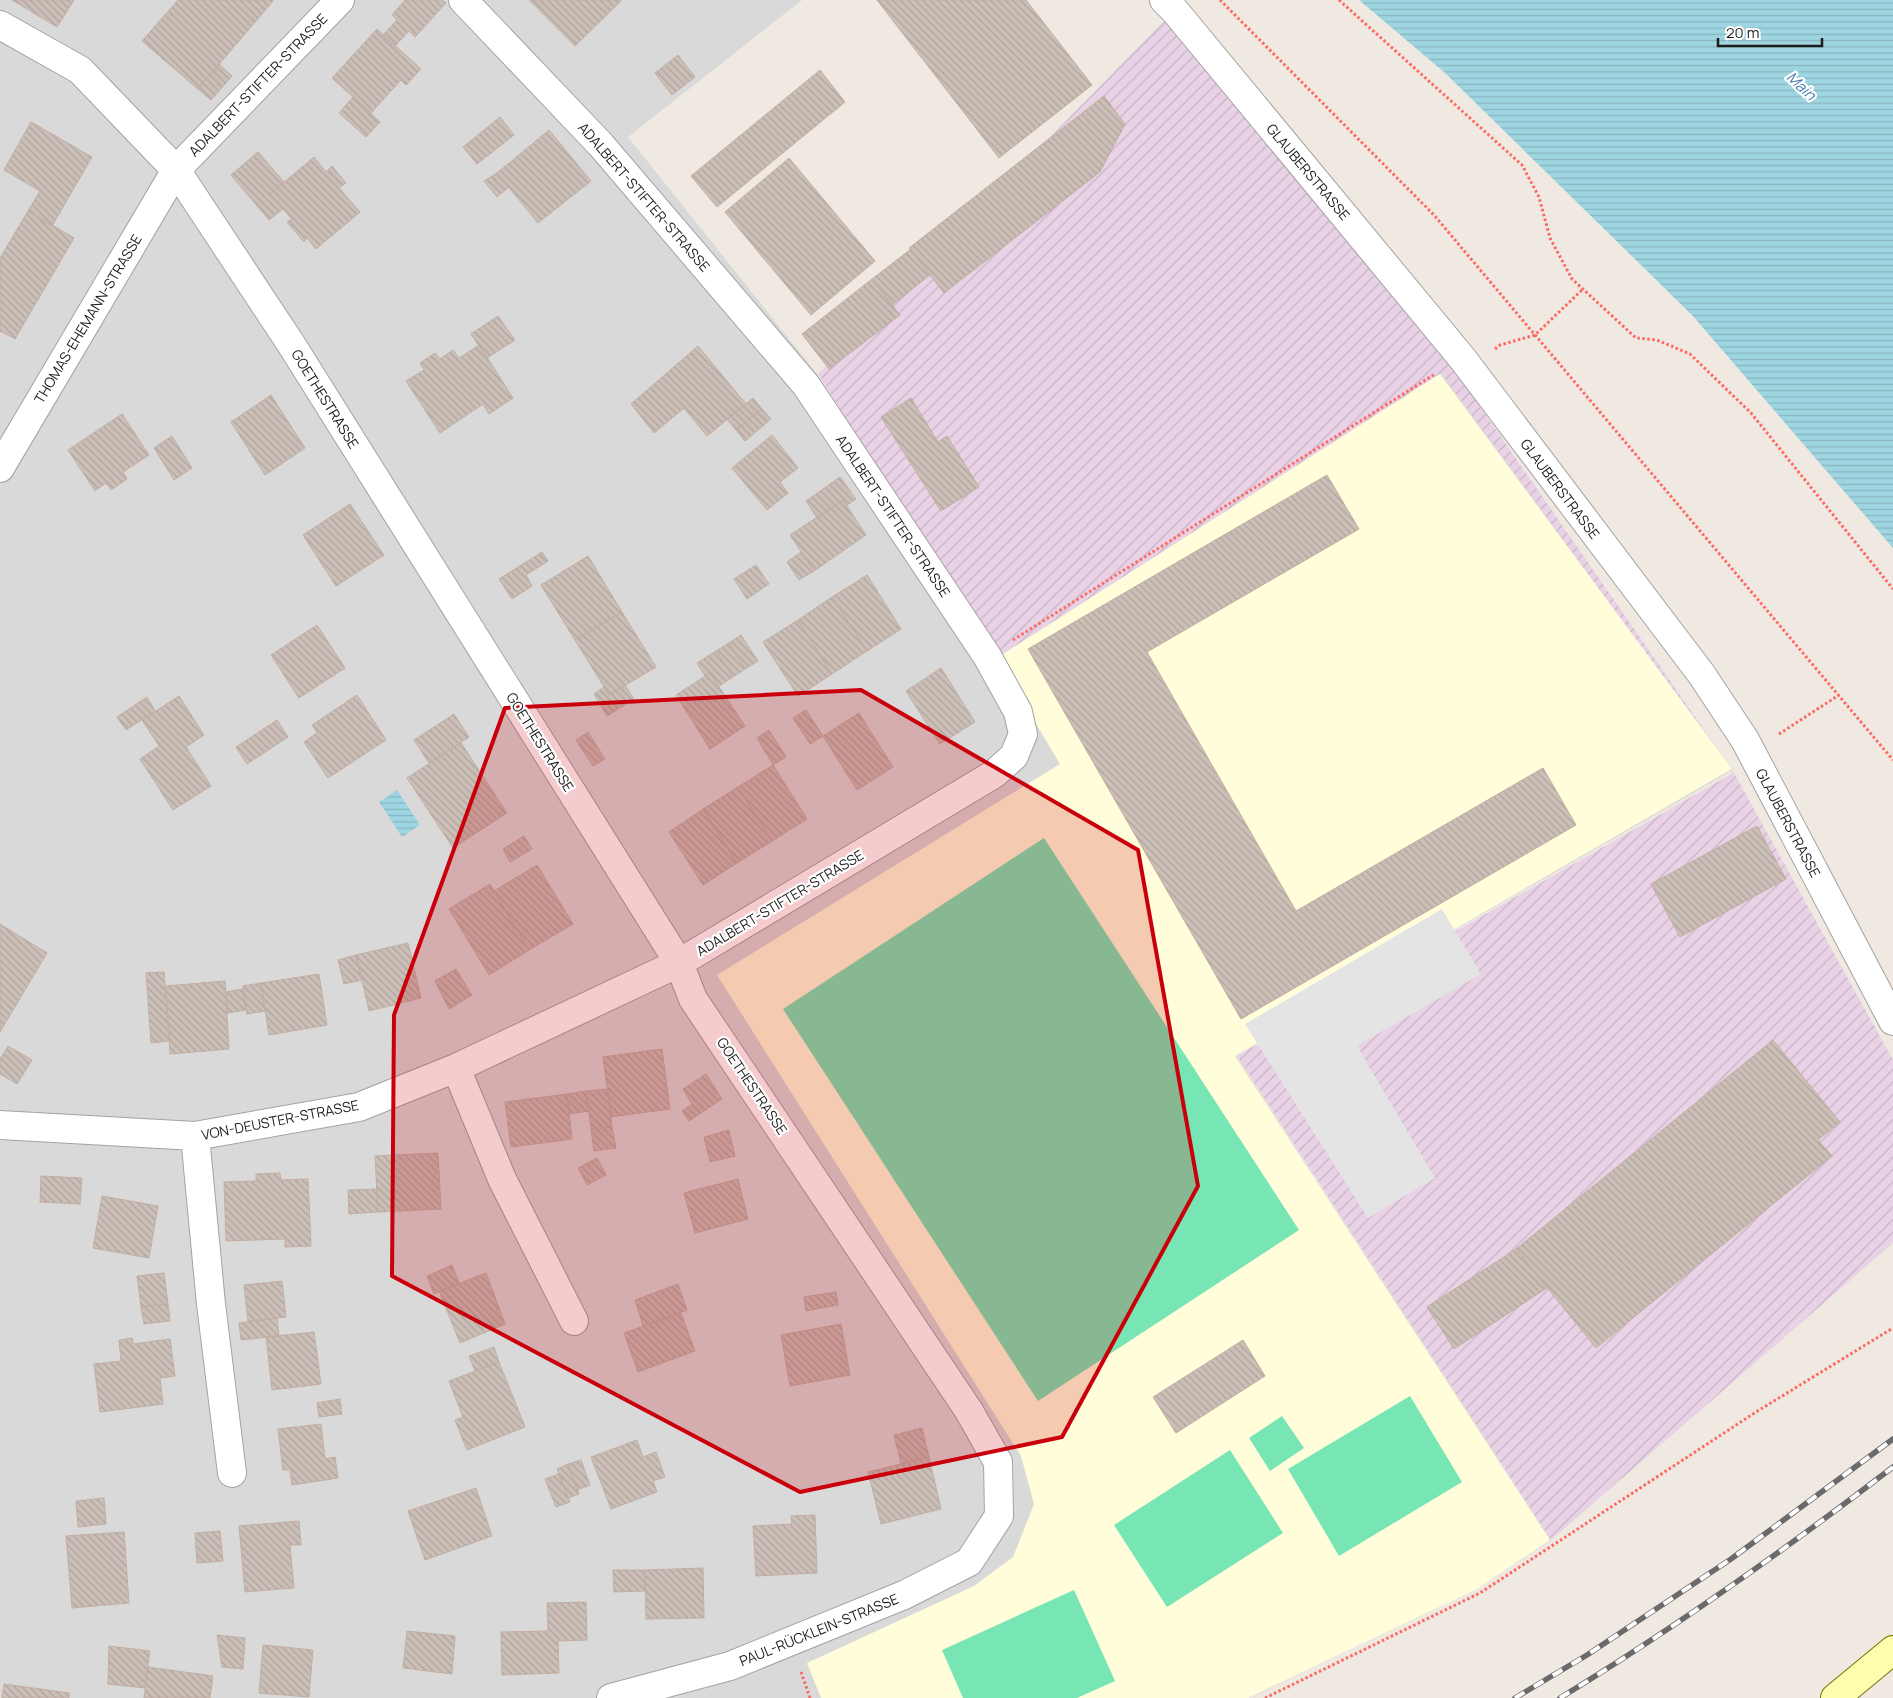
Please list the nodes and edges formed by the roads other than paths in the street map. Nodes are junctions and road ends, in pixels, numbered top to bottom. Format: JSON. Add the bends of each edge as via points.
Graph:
{"nodes":[{"id":1,"x":340,"y":0,"type":"edge"},
{"id":2,"x":463,"y":0,"type":"edge"},
{"id":3,"x":1164,"y":0,"type":"edge"},
{"id":4,"x":0,"y":25,"type":"edge"},
{"id":5,"x":176,"y":170,"type":"junction"},
{"id":6,"x":0,"y":468,"type":"edge"},
{"id":7,"x":679,"y":963,"type":"junction"},
{"id":8,"x":1893,"y":1021,"type":"edge"},
{"id":9,"x":456,"y":1068,"type":"junction"},
{"id":10,"x":0,"y":1124,"type":"edge"},
{"id":11,"x":194,"y":1136,"type":"junction"},
{"id":12,"x":574,"y":1321,"type":"dead end"},
{"id":13,"x":232,"y":1473,"type":"dead end"},
{"id":14,"x":999,"y":1516,"type":"joint"},
{"id":15,"x":1893,"y":1650,"type":"edge"},
{"id":16,"x":611,"y":1698,"type":"edge"},
{"id":17,"x":1835,"y":1698,"type":"edge"}],
"edges":[{"from":1,"to":5,"type":"street","name":"ADALBERT-STIFTER-STRASSE"},
{"from":2,"to":7,"type":"street","name":"ADALBERT-STIFTER-STRASSE","via":[[601,145],[806,385],[987,656],[1018,712],[1023,734],[1014,756],[994,774]]},
{"from":3,"to":8,"type":"street","name":"GLAUBERSTRASSE","via":[[1466,364],[1702,675],[1751,752]]},
{"from":4,"to":5,"type":"street","name":"GOETHESTRASSE","via":[[80,70]]},
{"from":5,"to":6,"type":"street","name":"THOMAS-EHEMANN-STRASSE"},
{"from":5,"to":7,"type":"street","name":"GOETHESTRASSE","via":[[291,344]]},
{"from":7,"to":9,"type":"street","name":"VON-DEUSTER-STRASSE"},
{"from":7,"to":14,"type":"street","name":"GOETHESTRASSE","via":[[693,999],[969,1411],[998,1462]]},
{"from":9,"to":11,"type":"street","name":"VON-DEUSTER-STRASSE","via":[[360,1107]]},
{"from":9,"to":12,"type":"street","via":[[502,1178]]},
{"from":10,"to":11,"type":"street","name":"VON-DEUSTER-STRASSE"},
{"from":11,"to":13,"type":"street","via":[[210,1304]]},
{"from":14,"to":16,"type":"street","name":"PAUL-RÜCKLEIN-STRASSE","via":[[969,1562],[904,1594],[730,1666]]},
{"from":15,"to":17,"type":"main road"}]}
